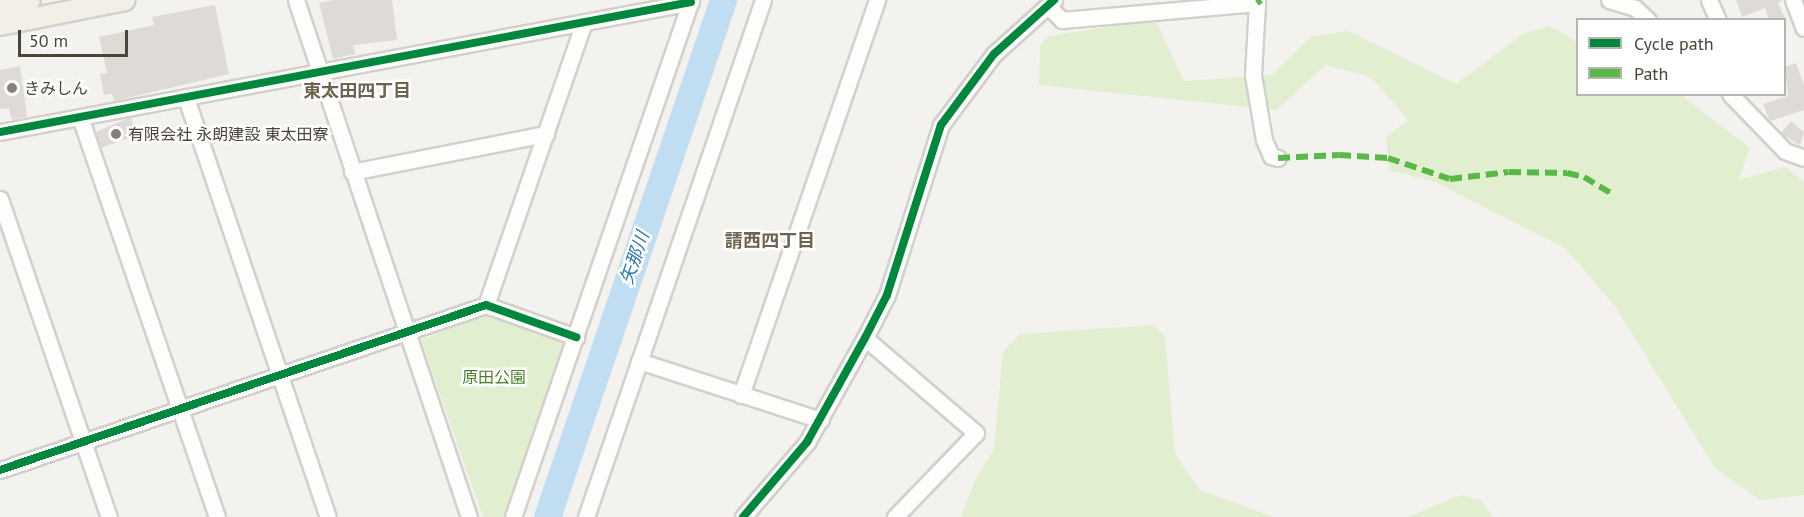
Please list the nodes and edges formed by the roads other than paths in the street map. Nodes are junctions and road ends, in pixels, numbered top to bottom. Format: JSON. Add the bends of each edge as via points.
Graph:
{"nodes":[{"id":1,"x":30,"y":0,"type":"edge"},
{"id":2,"x":124,"y":0,"type":"edge"},
{"id":3,"x":296,"y":0,"type":"edge"},
{"id":4,"x":763,"y":0,"type":"edge"},
{"id":5,"x":877,"y":0,"type":"edge"},
{"id":6,"x":1610,"y":0,"type":"edge"},
{"id":7,"x":1709,"y":0,"type":"edge"},
{"id":8,"x":691,"y":1,"type":"edge"},
{"id":9,"x":1051,"y":3,"type":"edge"},
{"id":10,"x":0,"y":5,"type":"edge"},
{"id":11,"x":1798,"y":6,"type":"edge"},
{"id":12,"x":1646,"y":18,"type":"edge"},
{"id":13,"x":1717,"y":18,"type":"edge"},
{"id":14,"x":584,"y":22,"type":"junction"},
{"id":15,"x":0,"y":25,"type":"edge"},
{"id":16,"x":1804,"y":28,"type":"edge"},
{"id":17,"x":319,"y":74,"type":"junction"},
{"id":18,"x":1732,"y":96,"type":"edge"},
{"id":19,"x":186,"y":98,"type":"junction"},
{"id":20,"x":80,"y":117,"type":"junction"},
{"id":21,"x":0,"y":132,"type":"edge"},
{"id":22,"x":546,"y":134,"type":"junction"},
{"id":23,"x":1278,"y":158,"type":"dead end"},
{"id":24,"x":1804,"y":158,"type":"edge"},
{"id":25,"x":352,"y":172,"type":"junction"},
{"id":26,"x":0,"y":199,"type":"edge"},
{"id":27,"x":486,"y":305,"type":"junction"},
{"id":28,"x":407,"y":333,"type":"junction"},
{"id":29,"x":576,"y":337,"type":"junction"},
{"id":30,"x":865,"y":338,"type":"junction"},
{"id":31,"x":639,"y":361,"type":"junction"},
{"id":32,"x":280,"y":376,"type":"junction"},
{"id":33,"x":741,"y":395,"type":"junction"},
{"id":34,"x":181,"y":410,"type":"junction"},
{"id":35,"x":821,"y":420,"type":"junction"},
{"id":36,"x":83,"y":442,"type":"junction"},
{"id":37,"x":0,"y":470,"type":"edge"},
{"id":38,"x":904,"y":514,"type":"edge"},
{"id":39,"x":109,"y":517,"type":"edge"},
{"id":40,"x":217,"y":517,"type":"edge"},
{"id":41,"x":328,"y":517,"type":"edge"},
{"id":42,"x":470,"y":517,"type":"edge"},
{"id":43,"x":513,"y":517,"type":"edge"},
{"id":44,"x":586,"y":517,"type":"edge"},
{"id":45,"x":743,"y":517,"type":"edge"}],
"edges":[{"from":1,"to":10,"type":"main road"},
{"from":2,"to":15,"type":"main road"},
{"from":3,"to":17,"type":"street"},
{"from":4,"to":31,"type":"street"},
{"from":5,"to":33,"type":"street"},
{"from":6,"to":12,"type":"street","via":[[1635,8]]},
{"from":7,"to":13,"type":"street"},
{"from":8,"to":14,"type":"street"},
{"from":8,"to":29,"type":"street"},
{"from":9,"to":23,"type":"street","via":[[1062,20],[1257,3],[1253,75],[1264,140],[1271,156]]},
{"from":9,"to":30,"type":"street","via":[[994,54],[941,125],[890,287]]},
{"from":11,"to":16,"type":"street"},
{"from":14,"to":17,"type":"street"},
{"from":14,"to":22,"type":"street"},
{"from":17,"to":19,"type":"street"},
{"from":17,"to":25,"type":"street"},
{"from":18,"to":24,"type":"street","via":[[1785,151]]},
{"from":19,"to":20,"type":"street"},
{"from":19,"to":32,"type":"street"},
{"from":20,"to":21,"type":"street"},
{"from":20,"to":34,"type":"street"},
{"from":22,"to":25,"type":"street"},
{"from":22,"to":27,"type":"street"},
{"from":25,"to":28,"type":"street"},
{"from":26,"to":36,"type":"street"},
{"from":27,"to":28,"type":"street"},
{"from":27,"to":29,"type":"street"},
{"from":28,"to":32,"type":"street"},
{"from":28,"to":42,"type":"street"},
{"from":29,"to":43,"type":"street"},
{"from":30,"to":35,"type":"street"},
{"from":30,"to":38,"type":"street","via":[[976,433]]},
{"from":31,"to":33,"type":"street"},
{"from":31,"to":44,"type":"street"},
{"from":32,"to":34,"type":"street"},
{"from":32,"to":41,"type":"street"},
{"from":33,"to":35,"type":"street"},
{"from":34,"to":36,"type":"street"},
{"from":34,"to":40,"type":"street"},
{"from":35,"to":45,"type":"street","via":[[796,458]]},
{"from":36,"to":37,"type":"street"},
{"from":36,"to":39,"type":"street"}]}
